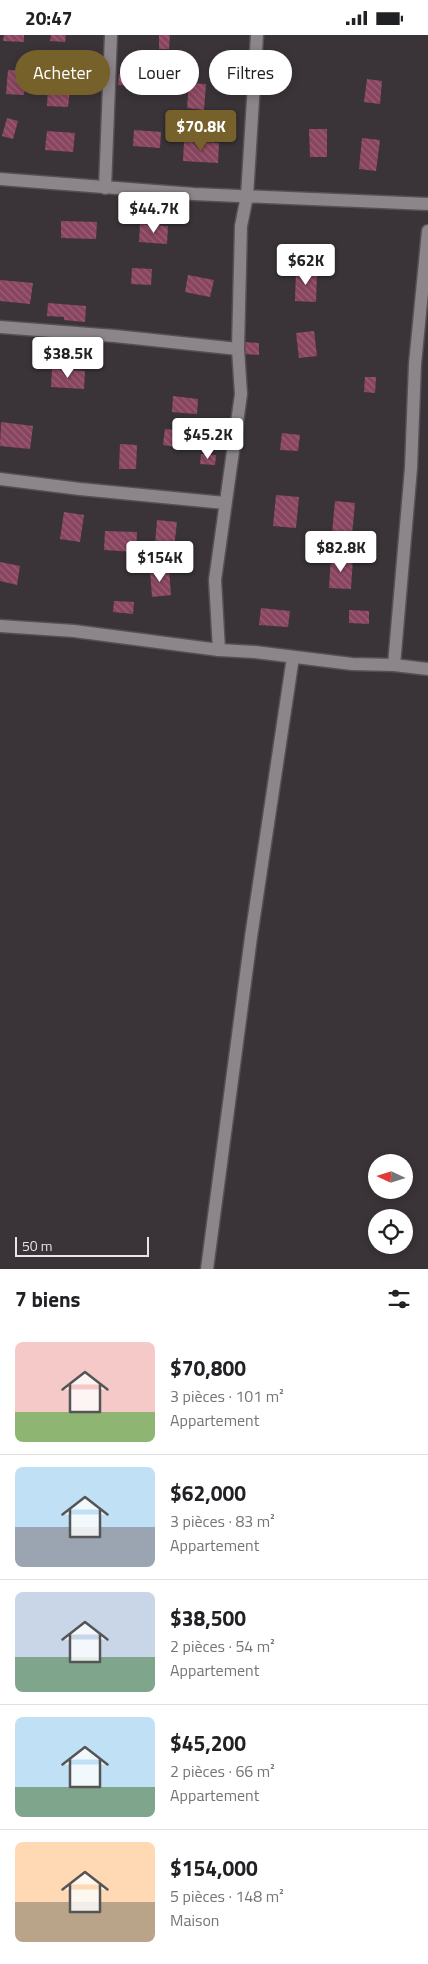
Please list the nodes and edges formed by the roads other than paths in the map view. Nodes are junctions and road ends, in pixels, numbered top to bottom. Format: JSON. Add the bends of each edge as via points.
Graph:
{"nodes":[{"id":1,"x":111,"y":35,"type":"edge"},
{"id":2,"x":257,"y":35,"type":"edge"},
{"id":3,"x":0,"y":179,"type":"edge"},
{"id":4,"x":105,"y":188,"type":"junction"},
{"id":5,"x":247,"y":196,"type":"junction"},
{"id":6,"x":428,"y":204,"type":"edge"},
{"id":7,"x":428,"y":231,"type":"edge"},
{"id":8,"x":0,"y":327,"type":"edge"},
{"id":9,"x":238,"y":349,"type":"junction"},
{"id":10,"x":0,"y":479,"type":"edge"},
{"id":11,"x":225,"y":503,"type":"junction"},
{"id":12,"x":0,"y":626,"type":"edge"},
{"id":13,"x":219,"y":650,"type":"junction"},
{"id":14,"x":293,"y":657,"type":"junction"},
{"id":15,"x":394,"y":665,"type":"junction"},
{"id":16,"x":428,"y":669,"type":"edge"},
{"id":17,"x":207,"y":1269,"type":"edge"}],
"edges":[{"from":1,"to":4,"type":"street"},
{"from":2,"to":5,"type":"street"},
{"from":3,"to":4,"type":"street"},
{"from":4,"to":5,"type":"street"},
{"from":5,"to":6,"type":"street"},
{"from":5,"to":9,"type":"street","via":[[241,226]]},
{"from":7,"to":15,"type":"street","via":[[415,364],[411,468]]},
{"from":8,"to":9,"type":"street"},
{"from":9,"to":11,"type":"street","via":[[241,395]]},
{"from":10,"to":11,"type":"street"},
{"from":11,"to":13,"type":"street","via":[[215,580]]},
{"from":12,"to":13,"type":"street","via":[[74,631]]},
{"from":13,"to":14,"type":"street"},
{"from":14,"to":15,"type":"street"},
{"from":14,"to":17,"type":"street","via":[[251,937]]},
{"from":15,"to":16,"type":"street"}]}
